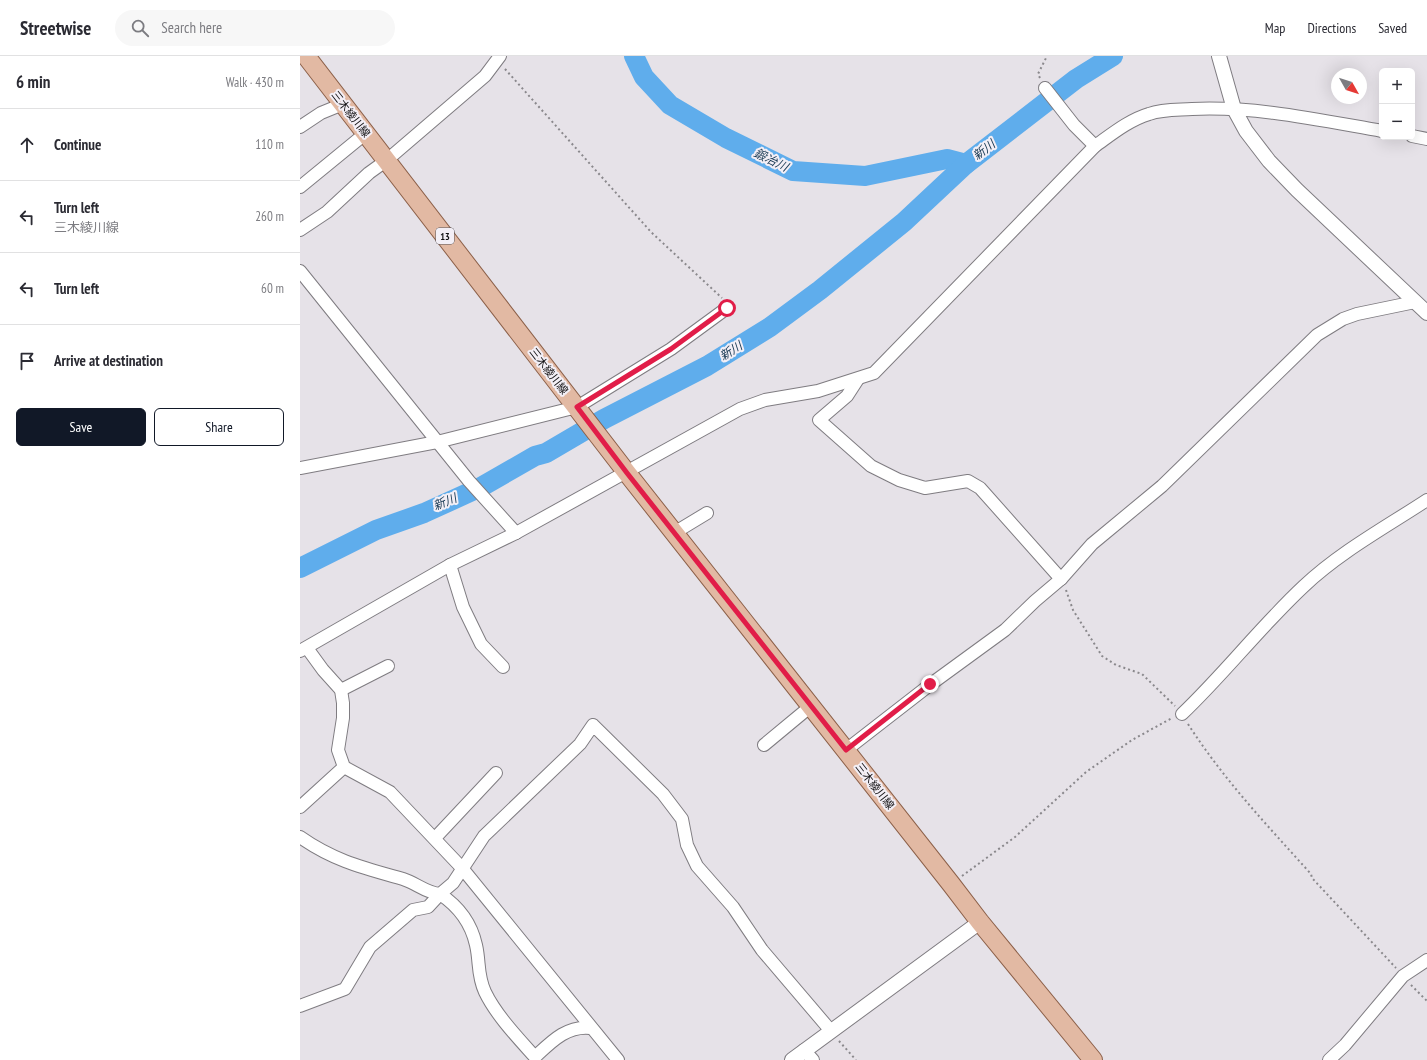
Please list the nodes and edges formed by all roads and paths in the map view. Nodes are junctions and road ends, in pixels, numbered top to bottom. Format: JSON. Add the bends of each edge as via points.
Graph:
{"nodes":[{"id":1,"x":306,"y":56,"type":"edge"},
{"id":2,"x":1047,"y":56,"type":"edge"},
{"id":3,"x":1219,"y":56,"type":"edge"},
{"id":4,"x":499,"y":58,"type":"edge"},
{"id":5,"x":1045,"y":88,"type":"joint"},
{"id":6,"x":343,"y":104,"type":"junction"},
{"id":7,"x":1234,"y":109,"type":"junction"},
{"id":8,"x":300,"y":127,"type":"edge"},
{"id":9,"x":1379,"y":130,"type":"edge"},
{"id":10,"x":366,"y":133,"type":"junction"},
{"id":11,"x":1415,"y":137,"type":"edge"},
{"id":12,"x":1427,"y":139,"type":"edge"},
{"id":13,"x":1095,"y":146,"type":"junction"},
{"id":14,"x":387,"y":160,"type":"junction"},
{"id":15,"x":301,"y":183,"type":"edge"},
{"id":16,"x":300,"y":230,"type":"edge"},
{"id":17,"x":300,"y":271,"type":"edge"},
{"id":18,"x":1415,"y":302,"type":"junction"},
{"id":19,"x":727,"y":308,"type":"joint"},
{"id":20,"x":1427,"y":313,"type":"edge"},
{"id":21,"x":858,"y":379,"type":"junction"},
{"id":22,"x":580,"y":411,"type":"junction"},
{"id":23,"x":438,"y":442,"type":"junction"},
{"id":24,"x":621,"y":466,"type":"junction"},
{"id":25,"x":300,"y":468,"type":"edge"},
{"id":26,"x":1427,"y":500,"type":"edge"},
{"id":27,"x":707,"y":512,"type":"dead end"},
{"id":28,"x":516,"y":533,"type":"junction"},
{"id":29,"x":674,"y":533,"type":"junction"},
{"id":30,"x":450,"y":565,"type":"junction"},
{"id":31,"x":1061,"y":579,"type":"junction"},
{"id":32,"x":304,"y":650,"type":"edge"},
{"id":33,"x":388,"y":666,"type":"dead end"},
{"id":34,"x":504,"y":667,"type":"dead end"},
{"id":35,"x":341,"y":690,"type":"junction"},
{"id":36,"x":811,"y":706,"type":"junction"},
{"id":37,"x":1182,"y":714,"type":"junction"},
{"id":38,"x":764,"y":745,"type":"dead end"},
{"id":39,"x":846,"y":750,"type":"junction"},
{"id":40,"x":344,"y":767,"type":"junction"},
{"id":41,"x":496,"y":773,"type":"dead end"},
{"id":42,"x":300,"y":807,"type":"edge"},
{"id":43,"x":300,"y":837,"type":"edge"},
{"id":44,"x":435,"y":838,"type":"junction"},
{"id":45,"x":462,"y":868,"type":"junction"},
{"id":46,"x":951,"y":884,"type":"junction"},
{"id":47,"x":440,"y":894,"type":"junction"},
{"id":48,"x":980,"y":922,"type":"junction"},
{"id":49,"x":1427,"y":960,"type":"edge"},
{"id":50,"x":1403,"y":976,"type":"junction"},
{"id":51,"x":1427,"y":1001,"type":"edge"},
{"id":52,"x":300,"y":1006,"type":"edge"},
{"id":53,"x":591,"y":1028,"type":"junction"},
{"id":54,"x":831,"y":1031,"type":"junction"},
{"id":55,"x":809,"y":1055,"type":"edge"},
{"id":56,"x":618,"y":1060,"type":"edge"},
{"id":57,"x":792,"y":1060,"type":"edge"},
{"id":58,"x":856,"y":1060,"type":"edge"},
{"id":59,"x":1093,"y":1060,"type":"edge"},
{"id":60,"x":1329,"y":1060,"type":"edge"}],
"edges":[{"from":1,"to":6,"type":"main road","name":"三木綾川線","number":"13"},
{"from":2,"to":5,"type":"path","via":[[1038,74]]},
{"from":3,"to":7,"type":"street"},
{"from":4,"to":14,"type":"street","via":[[485,76]]},
{"from":4,"to":19,"type":"path","via":[[652,232],[724,300]]},
{"from":5,"to":13,"type":"street"},
{"from":6,"to":8,"type":"street","via":[[321,113]]},
{"from":6,"to":10,"type":"main road","name":"三木綾川線","number":"13"},
{"from":7,"to":9,"type":"street","via":[[1272,112]]},
{"from":7,"to":13,"type":"street","via":[[1166,110],[1149,114],[1131,121]]},
{"from":7,"to":18,"type":"street","via":[[1268,161]]},
{"from":10,"to":14,"type":"main road","name":"三木綾川線","number":"13"},
{"from":10,"to":15,"type":"street"},
{"from":11,"to":12,"type":"street"},
{"from":13,"to":21,"type":"street","via":[[892,356],[874,373]]},
{"from":14,"to":16,"type":"street","via":[[327,212]]},
{"from":14,"to":22,"type":"main road","name":"三木綾川線","number":"13"},
{"from":17,"to":23,"type":"street"},
{"from":18,"to":20,"type":"street"},
{"from":18,"to":31,"type":"street","via":[[1357,314],[1343,319],[1317,335],[1162,486],[1092,544]]},
{"from":19,"to":22,"type":"street"},
{"from":21,"to":24,"type":"street","via":[[818,391],[765,400],[740,409]]},
{"from":21,"to":31,"type":"street","via":[[847,396],[819,420],[871,466],[899,480],[925,488],[968,481],[980,488]]},
{"from":22,"to":23,"type":"street"},
{"from":22,"to":24,"type":"main road","name":"三木綾川線","number":"13"},
{"from":23,"to":25,"type":"street"},
{"from":23,"to":28,"type":"street","via":[[505,524]]},
{"from":24,"to":28,"type":"street"},
{"from":24,"to":29,"type":"main road","name":"三木綾川線","number":"13"},
{"from":26,"to":37,"type":"street","via":[[1330,565],[1305,585]]},
{"from":27,"to":29,"type":"street"},
{"from":28,"to":30,"type":"street"},
{"from":29,"to":36,"type":"main road","name":"三木綾川線","number":"13"},
{"from":30,"to":32,"type":"street"},
{"from":30,"to":34,"type":"street","via":[[463,607],[481,644]]},
{"from":31,"to":37,"type":"path","via":[[1073,610],[1102,656],[1116,665],[1142,674]]},
{"from":31,"to":39,"type":"street","via":[[1005,630],[930,684]]},
{"from":32,"to":35,"type":"street"},
{"from":33,"to":35,"type":"street"},
{"from":35,"to":40,"type":"street","via":[[343,718],[338,750]]},
{"from":36,"to":38,"type":"street"},
{"from":36,"to":39,"type":"main road","name":"三木綾川線","number":"13"},
{"from":37,"to":46,"type":"path","via":[[1148,730],[1086,772],[1015,837]]},
{"from":37,"to":50,"type":"path","via":[[1234,789]]},
{"from":39,"to":46,"type":"main road","name":"三木綾川線","number":"13"},
{"from":40,"to":42,"type":"street"},
{"from":40,"to":44,"type":"street","via":[[390,792]]},
{"from":41,"to":44,"type":"street"},
{"from":43,"to":47,"type":"street","via":[[346,863],[405,880],[430,893]]},
{"from":44,"to":45,"type":"street"},
{"from":45,"to":47,"type":"street","via":[[453,883]]},
{"from":45,"to":53,"type":"street"},
{"from":45,"to":54,"type":"street","via":[[484,836],[580,744],[593,725],[663,794],[682,819],[687,844],[697,866],[732,907],[762,950]]},
{"from":46,"to":48,"type":"main road","name":"三木綾川線","number":"13"},
{"from":47,"to":52,"type":"street","via":[[428,907],[413,910],[370,947],[345,989]]},
{"from":47,"to":53,"type":"street","via":[[455,904],[465,918],[476,944],[479,978],[485,994],[535,1057],[571,1029]]},
{"from":48,"to":54,"type":"street"},
{"from":48,"to":59,"type":"main road","name":"三木綾川線","number":"13"},
{"from":49,"to":50,"type":"street"},
{"from":50,"to":51,"type":"path"},
{"from":50,"to":60,"type":"street","via":[[1345,1045]]},
{"from":53,"to":56,"type":"street"},
{"from":54,"to":55,"type":"street"},
{"from":54,"to":58,"type":"path"},
{"from":55,"to":57,"type":"street"}]}
